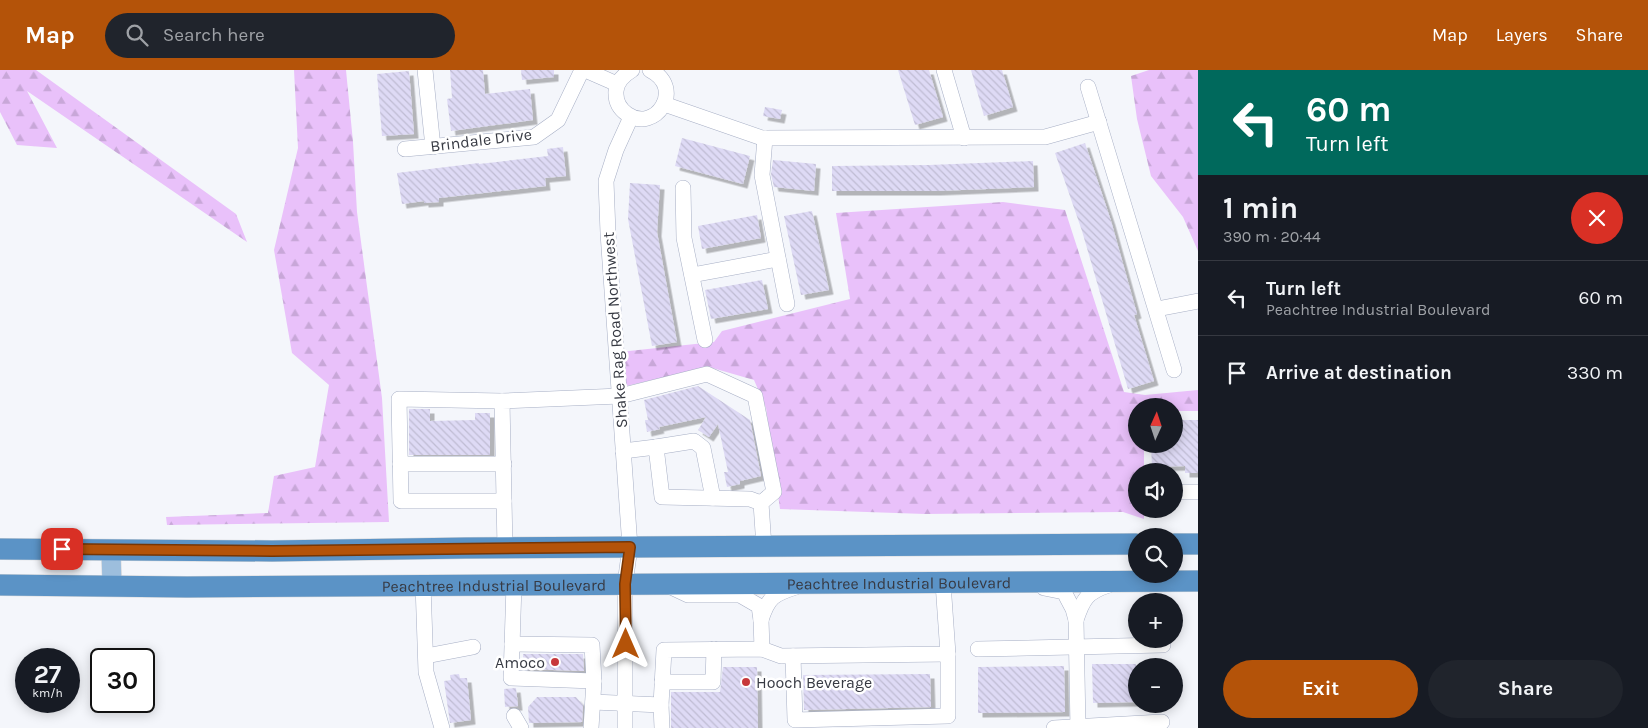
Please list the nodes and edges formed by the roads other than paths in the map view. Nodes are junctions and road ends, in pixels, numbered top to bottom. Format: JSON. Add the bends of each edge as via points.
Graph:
{"nodes":[{"id":1,"x":425,"y":70,"type":"edge"},
{"id":2,"x":583,"y":70,"type":"edge"},
{"id":3,"x":632,"y":70,"type":"edge"},
{"id":4,"x":651,"y":70,"type":"edge"},
{"id":5,"x":944,"y":70,"type":"edge"},
{"id":6,"x":617,"y":84,"type":"junction"},
{"id":7,"x":1088,"y":87,"type":"dead end"},
{"id":8,"x":664,"y":104,"type":"junction"},
{"id":9,"x":631,"y":117,"type":"junction"},
{"id":10,"x":1099,"y":122,"type":"junction"},
{"id":11,"x":765,"y":138,"type":"junction"},
{"id":12,"x":964,"y":138,"type":"junction"},
{"id":13,"x":433,"y":147,"type":"junction"},
{"id":14,"x":405,"y":149,"type":"dead end"},
{"id":15,"x":683,"y":188,"type":"dead end"},
{"id":16,"x":778,"y":259,"type":"junction"},
{"id":17,"x":692,"y":276,"type":"junction"},
{"id":18,"x":1198,"y":301,"type":"edge"},
{"id":19,"x":787,"y":304,"type":"dead end"},
{"id":20,"x":1156,"y":309,"type":"junction"},
{"id":21,"x":706,"y":340,"type":"dead end"},
{"id":22,"x":1174,"y":370,"type":"dead end"},
{"id":23,"x":620,"y":396,"type":"junction"},
{"id":24,"x":502,"y":401,"type":"junction"},
{"id":25,"x":656,"y":447,"type":"junction"},
{"id":26,"x":624,"y":451,"type":"junction"},
{"id":27,"x":400,"y":464,"type":"junction"},
{"id":28,"x":504,"y":464,"type":"junction"},
{"id":29,"x":1183,"y":492,"type":"edge"},
{"id":30,"x":1198,"y":492,"type":"edge"},
{"id":31,"x":713,"y":498,"type":"junction"},
{"id":32,"x":504,"y":500,"type":"junction"},
{"id":33,"x":761,"y":503,"type":"junction"},
{"id":34,"x":1128,"y":544,"type":"edge"},
{"id":35,"x":1183,"y":544,"type":"edge"},
{"id":36,"x":1198,"y":544,"type":"edge"},
{"id":37,"x":630,"y":547,"type":"junction"},
{"id":38,"x":764,"y":547,"type":"junction"},
{"id":39,"x":506,"y":548,"type":"junction"},
{"id":40,"x":0,"y":549,"type":"edge"},
{"id":41,"x":111,"y":550,"type":"junction"},
{"id":42,"x":1127,"y":580,"type":"junction"},
{"id":43,"x":1198,"y":581,"type":"edge"},
{"id":44,"x":971,"y":582,"type":"junction"},
{"id":45,"x":943,"y":583,"type":"junction"},
{"id":46,"x":423,"y":584,"type":"junction"},
{"id":47,"x":514,"y":584,"type":"junction"},
{"id":48,"x":625,"y":584,"type":"junction"},
{"id":49,"x":665,"y":584,"type":"junction"},
{"id":50,"x":810,"y":584,"type":"junction"},
{"id":51,"x":0,"y":585,"type":"edge"},
{"id":52,"x":112,"y":586,"type":"junction"},
{"id":53,"x":762,"y":620,"type":"junction"},
{"id":54,"x":1076,"y":620,"type":"junction"},
{"id":55,"x":512,"y":644,"type":"junction"},
{"id":56,"x":1128,"y":647,"type":"edge"},
{"id":57,"x":473,"y":648,"type":"dead end"},
{"id":58,"x":1076,"y":648,"type":"junction"},
{"id":59,"x":714,"y":649,"type":"junction"},
{"id":60,"x":762,"y":649,"type":"junction"},
{"id":61,"x":978,"y":649,"type":"dead end"},
{"id":62,"x":948,"y":654,"type":"junction"},
{"id":63,"x":426,"y":656,"type":"junction"},
{"id":64,"x":793,"y":656,"type":"junction"},
{"id":65,"x":594,"y":681,"type":"junction"},
{"id":66,"x":662,"y":682,"type":"junction"},
{"id":67,"x":593,"y":702,"type":"junction"},
{"id":68,"x":625,"y":704,"type":"junction"},
{"id":69,"x":662,"y":705,"type":"junction"},
{"id":70,"x":1162,"y":722,"type":"dead end"},
{"id":71,"x":442,"y":728,"type":"edge"},
{"id":72,"x":591,"y":728,"type":"edge"},
{"id":73,"x":625,"y":728,"type":"edge"},
{"id":74,"x":662,"y":728,"type":"edge"},
{"id":75,"x":1054,"y":728,"type":"edge"},
{"id":76,"x":1078,"y":728,"type":"edge"}],
"edges":[{"from":1,"to":13,"type":"street"},
{"from":2,"to":6,"type":"street"},
{"from":2,"to":13,"type":"street","name":"Brindale Drive","via":[[558,120],[534,137]]},
{"from":3,"to":6,"type":"street"},
{"from":4,"to":8,"type":"street","via":[[665,84]]},
{"from":5,"to":12,"type":"street"},
{"from":6,"to":9,"type":"street","via":[[618,103]]},
{"from":7,"to":10,"type":"street"},
{"from":8,"to":9,"type":"street","via":[[651,117]]},
{"from":8,"to":11,"type":"street"},
{"from":9,"to":23,"type":"street","name":"Shake Rag Road Northwest","via":[[606,181]]},
{"from":10,"to":12,"type":"street","via":[[1045,137]]},
{"from":10,"to":20,"type":"street"},
{"from":11,"to":12,"type":"street"},
{"from":11,"to":16,"type":"street","via":[[762,175]]},
{"from":13,"to":14,"type":"street","name":"Brindale Drive"},
{"from":15,"to":17,"type":"street","via":[[684,238]]},
{"from":16,"to":17,"type":"street"},
{"from":16,"to":19,"type":"street"},
{"from":17,"to":21,"type":"street"},
{"from":18,"to":20,"type":"street"},
{"from":20,"to":22,"type":"street"},
{"from":23,"to":24,"type":"street"},
{"from":23,"to":26,"type":"street","name":"Shake Rag Road Northwest"},
{"from":23,"to":33,"type":"street","via":[[707,374],[755,396],[774,492]]},
{"from":24,"to":27,"type":"street","via":[[399,399]]},
{"from":24,"to":28,"type":"street"},
{"from":25,"to":26,"type":"street"},
{"from":25,"to":31,"type":"street","via":[[694,441],[703,448]]},
{"from":25,"to":31,"type":"street","via":[[662,497]]},
{"from":26,"to":37,"type":"street","name":"Shake Rag Road Northwest"},
{"from":27,"to":28,"type":"street"},
{"from":27,"to":32,"type":"street","via":[[401,501]]},
{"from":28,"to":32,"type":"street"},
{"from":29,"to":30,"type":"street"},
{"from":31,"to":33,"type":"street","via":[[750,499]]},
{"from":32,"to":39,"type":"street"},
{"from":33,"to":38,"type":"street"},
{"from":34,"to":38,"type":"highway"},
{"from":35,"to":36,"type":"highway"},
{"from":37,"to":38,"type":"highway"},
{"from":37,"to":39,"type":"highway"},
{"from":37,"to":48,"type":"street","name":"Shake Rag Road Northwest"},
{"from":39,"to":41,"type":"highway"},
{"from":40,"to":41,"type":"highway"},
{"from":41,"to":52,"type":"main road"},
{"from":42,"to":43,"type":"highway","name":"Peachtree Industrial Boulevard"},
{"from":42,"to":44,"type":"highway","name":"Peachtree Industrial Boulevard"},
{"from":42,"to":54,"type":"street","via":[[1090,593]]},
{"from":44,"to":45,"type":"highway","name":"Peachtree Industrial Boulevard"},
{"from":44,"to":54,"type":"street","via":[[1001,590],[1048,588],[1064,592]]},
{"from":45,"to":50,"type":"highway","name":"Peachtree Industrial Boulevard"},
{"from":45,"to":62,"type":"street"},
{"from":46,"to":47,"type":"highway","name":"Peachtree Industrial Boulevard"},
{"from":46,"to":52,"type":"highway","name":"Peachtree Industrial Boulevard"},
{"from":46,"to":63,"type":"street"},
{"from":47,"to":48,"type":"highway","name":"Peachtree Industrial Boulevard"},
{"from":47,"to":55,"type":"street"},
{"from":48,"to":49,"type":"highway","name":"Peachtree Industrial Boulevard"},
{"from":48,"to":68,"type":"street","name":"Shake Rag Road Northwest"},
{"from":49,"to":50,"type":"highway","name":"Peachtree Industrial Boulevard"},
{"from":49,"to":53,"type":"street","via":[[688,595],[740,595],[759,606]]},
{"from":50,"to":53,"type":"street","via":[[778,592],[766,606]]},
{"from":51,"to":52,"type":"highway","name":"Peachtree Industrial Boulevard"},
{"from":53,"to":60,"type":"street"},
{"from":54,"to":58,"type":"street"},
{"from":55,"to":65,"type":"street","via":[[592,645]]},
{"from":55,"to":65,"type":"street","via":[[511,678]]},
{"from":56,"to":58,"type":"street"},
{"from":57,"to":63,"type":"street"},
{"from":58,"to":61,"type":"street"},
{"from":58,"to":76,"type":"street"},
{"from":59,"to":60,"type":"street"},
{"from":59,"to":66,"type":"street","via":[[664,650]]},
{"from":59,"to":66,"type":"street","via":[[714,682]]},
{"from":60,"to":64,"type":"street","via":[[781,656]]},
{"from":62,"to":64,"type":"street"},
{"from":62,"to":64,"type":"street","via":[[948,716],[795,720]]},
{"from":63,"to":71,"type":"street","via":[[426,672]]},
{"from":65,"to":67,"type":"street"},
{"from":66,"to":69,"type":"street"},
{"from":67,"to":68,"type":"street"},
{"from":67,"to":72,"type":"street"},
{"from":68,"to":69,"type":"street"},
{"from":68,"to":73,"type":"street","name":"Shake Rag Road Northwest"},
{"from":69,"to":74,"type":"street"},
{"from":70,"to":76,"type":"street"},
{"from":75,"to":76,"type":"street"}]}
